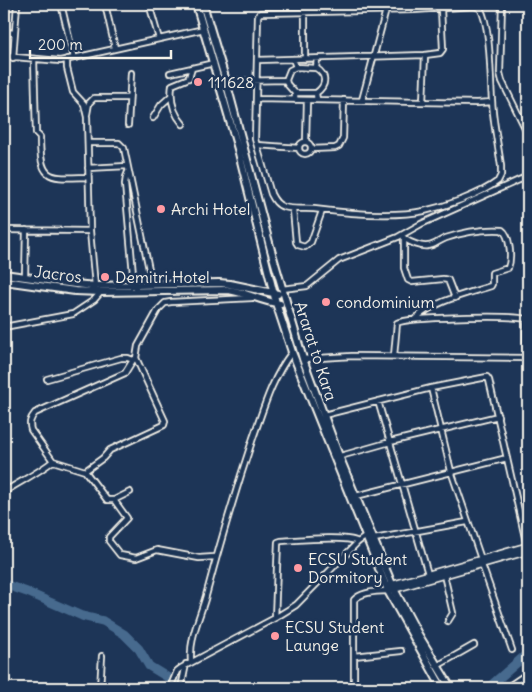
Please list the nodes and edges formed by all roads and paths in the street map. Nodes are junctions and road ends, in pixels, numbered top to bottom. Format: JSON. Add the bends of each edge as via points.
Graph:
{"nodes":[{"id":1,"x":17,"y":4,"type":"edge"},
{"id":2,"x":61,"y":4,"type":"edge"},
{"id":3,"x":105,"y":4,"type":"edge"},
{"id":4,"x":149,"y":4,"type":"edge"},
{"id":5,"x":196,"y":4,"type":"edge"},
{"id":6,"x":203,"y":4,"type":"edge"},
{"id":7,"x":502,"y":4,"type":"edge"},
{"id":8,"x":441,"y":9,"type":"junction"},
{"id":9,"x":386,"y":10,"type":"junction"},
{"id":10,"x":305,"y":12,"type":"junction"},
{"id":11,"x":204,"y":29,"type":"junction"},
{"id":12,"x":4,"y":32,"type":"edge"},
{"id":13,"x":14,"y":33,"type":"junction"},
{"id":14,"x":159,"y":39,"type":"junction"},
{"id":15,"x":115,"y":48,"type":"junction"},
{"id":16,"x":425,"y":55,"type":"junction"},
{"id":17,"x":4,"y":56,"type":"edge"},
{"id":18,"x":374,"y":57,"type":"junction"},
{"id":19,"x":13,"y":58,"type":"junction"},
{"id":20,"x":74,"y":58,"type":"junction"},
{"id":21,"x":34,"y":59,"type":"junction"},
{"id":22,"x":67,"y":59,"type":"junction"},
{"id":23,"x":292,"y":59,"type":"junction"},
{"id":24,"x":305,"y":59,"type":"junction"},
{"id":25,"x":317,"y":59,"type":"junction"},
{"id":26,"x":258,"y":60,"type":"junction"},
{"id":27,"x":214,"y":62,"type":"junction"},
{"id":28,"x":296,"y":67,"type":"junction"},
{"id":29,"x":192,"y":68,"type":"junction"},
{"id":30,"x":316,"y":68,"type":"junction"},
{"id":31,"x":131,"y":73,"type":"dead end"},
{"id":32,"x":170,"y":73,"type":"dead end"},
{"id":33,"x":257,"y":80,"type":"junction"},
{"id":34,"x":286,"y":80,"type":"junction"},
{"id":35,"x":222,"y":81,"type":"junction"},
{"id":36,"x":316,"y":92,"type":"junction"},
{"id":37,"x":294,"y":93,"type":"junction"},
{"id":38,"x":171,"y":96,"type":"junction"},
{"id":39,"x":130,"y":98,"type":"junction"},
{"id":40,"x":257,"y":99,"type":"junction"},
{"id":41,"x":295,"y":100,"type":"junction"},
{"id":42,"x":307,"y":100,"type":"junction"},
{"id":43,"x":317,"y":100,"type":"junction"},
{"id":44,"x":344,"y":100,"type":"junction"},
{"id":45,"x":362,"y":100,"type":"junction"},
{"id":46,"x":423,"y":102,"type":"junction"},
{"id":47,"x":492,"y":102,"type":"junction"},
{"id":48,"x":87,"y":117,"type":"junction"},
{"id":49,"x":153,"y":118,"type":"dead end"},
{"id":50,"x":183,"y":124,"type":"dead end"},
{"id":51,"x":128,"y":125,"type":"dead end"},
{"id":52,"x":528,"y":134,"type":"edge"},
{"id":53,"x":306,"y":142,"type":"junction"},
{"id":54,"x":88,"y":143,"type":"junction"},
{"id":55,"x":257,"y":145,"type":"junction"},
{"id":56,"x":299,"y":148,"type":"junction"},
{"id":57,"x":311,"y":148,"type":"junction"},
{"id":58,"x":127,"y":166,"type":"junction"},
{"id":59,"x":88,"y":168,"type":"junction"},
{"id":60,"x":128,"y":172,"type":"junction"},
{"id":61,"x":528,"y":176,"type":"edge"},
{"id":62,"x":88,"y":177,"type":"junction"},
{"id":63,"x":293,"y":210,"type":"junction"},
{"id":64,"x":322,"y":211,"type":"junction"},
{"id":65,"x":138,"y":220,"type":"junction"},
{"id":66,"x":129,"y":221,"type":"junction"},
{"id":67,"x":4,"y":230,"type":"edge"},
{"id":68,"x":26,"y":230,"type":"junction"},
{"id":69,"x":90,"y":231,"type":"junction"},
{"id":70,"x":404,"y":237,"type":"junction"},
{"id":71,"x":4,"y":274,"type":"edge"},
{"id":72,"x":25,"y":277,"type":"junction"},
{"id":73,"x":4,"y":281,"type":"edge"},
{"id":74,"x":152,"y":284,"type":"junction"},
{"id":75,"x":134,"y":285,"type":"junction"},
{"id":76,"x":95,"y":286,"type":"junction"},
{"id":77,"x":75,"y":288,"type":"junction"},
{"id":78,"x":101,"y":292,"type":"junction"},
{"id":79,"x":283,"y":292,"type":"junction"},
{"id":80,"x":275,"y":294,"type":"junction"},
{"id":81,"x":253,"y":297,"type":"junction"},
{"id":82,"x":454,"y":298,"type":"junction"},
{"id":83,"x":276,"y":303,"type":"junction"},
{"id":84,"x":286,"y":304,"type":"junction"},
{"id":85,"x":415,"y":319,"type":"junction"},
{"id":86,"x":4,"y":327,"type":"edge"},
{"id":87,"x":292,"y":352,"type":"junction"},
{"id":88,"x":394,"y":356,"type":"junction"},
{"id":89,"x":528,"y":357,"type":"edge"},
{"id":90,"x":135,"y":359,"type":"junction"},
{"id":91,"x":303,"y":359,"type":"junction"},
{"id":92,"x":47,"y":379,"type":"dead end"},
{"id":93,"x":431,"y":388,"type":"junction"},
{"id":94,"x":378,"y":401,"type":"junction"},
{"id":95,"x":324,"y":415,"type":"junction"},
{"id":96,"x":498,"y":416,"type":"junction"},
{"id":97,"x":440,"y":429,"type":"junction"},
{"id":98,"x":390,"y":442,"type":"junction"},
{"id":99,"x":337,"y":458,"type":"junction"},
{"id":100,"x":508,"y":458,"type":"junction"},
{"id":101,"x":53,"y":460,"type":"junction"},
{"id":102,"x":85,"y":471,"type":"junction"},
{"id":103,"x":451,"y":471,"type":"junction"},
{"id":104,"x":401,"y":484,"type":"junction"},
{"id":105,"x":4,"y":492,"type":"edge"},
{"id":106,"x":130,"y":492,"type":"dead end"},
{"id":107,"x":356,"y":496,"type":"junction"},
{"id":108,"x":114,"y":500,"type":"junction"},
{"id":109,"x":467,"y":522,"type":"junction"},
{"id":110,"x":416,"y":531,"type":"junction"},
{"id":111,"x":365,"y":537,"type":"junction"},
{"id":112,"x":374,"y":539,"type":"junction"},
{"id":113,"x":358,"y":542,"type":"junction"},
{"id":114,"x":527,"y":549,"type":"edge"},
{"id":115,"x":215,"y":557,"type":"junction"},
{"id":116,"x":482,"y":562,"type":"junction"},
{"id":117,"x":528,"y":564,"type":"edge"},
{"id":118,"x":428,"y":574,"type":"junction"},
{"id":119,"x":444,"y":575,"type":"junction"},
{"id":120,"x":412,"y":582,"type":"junction"},
{"id":121,"x":388,"y":589,"type":"junction"},
{"id":122,"x":275,"y":618,"type":"junction"},
{"id":123,"x":448,"y":621,"type":"dead end"},
{"id":124,"x":415,"y":635,"type":"junction"},
{"id":125,"x":474,"y":645,"type":"dead end"},
{"id":126,"x":512,"y":650,"type":"dead end"},
{"id":127,"x":401,"y":651,"type":"dead end"},
{"id":128,"x":102,"y":656,"type":"dead end"},
{"id":129,"x":354,"y":656,"type":"junction"},
{"id":130,"x":189,"y":663,"type":"junction"},
{"id":131,"x":437,"y":666,"type":"junction"},
{"id":132,"x":528,"y":673,"type":"edge"},
{"id":133,"x":100,"y":688,"type":"edge"},
{"id":134,"x":170,"y":688,"type":"edge"},
{"id":135,"x":181,"y":688,"type":"edge"},
{"id":136,"x":354,"y":688,"type":"edge"},
{"id":137,"x":442,"y":688,"type":"edge"},
{"id":138,"x":450,"y":688,"type":"edge"},
{"id":139,"x":506,"y":688,"type":"edge"}],
"edges":[{"from":1,"to":13,"type":"street"},
{"from":2,"to":20,"type":"street"},
{"from":3,"to":15,"type":"street"},
{"from":4,"to":14,"type":"street"},
{"from":5,"to":11,"type":"main road","name":"Ararat to Kara"},
{"from":6,"to":35,"type":"main road","name":"Ararat to Kara"},
{"from":7,"to":52,"type":"street","via":[[500,73]]},
{"from":8,"to":9,"type":"street"},
{"from":8,"to":16,"type":"street","via":[[443,49],[440,53]]},
{"from":8,"to":47,"type":"street","via":[[474,6],[483,13]]},
{"from":9,"to":10,"type":"street"},
{"from":9,"to":18,"type":"street"},
{"from":10,"to":24,"type":"street"},
{"from":10,"to":26,"type":"street","via":[[260,13]]},
{"from":11,"to":14,"type":"street"},
{"from":11,"to":27,"type":"main road","name":"Ararat to Kara"},
{"from":12,"to":13,"type":"street"},
{"from":13,"to":19,"type":"street"},
{"from":14,"to":15,"type":"street"},
{"from":15,"to":20,"type":"street"},
{"from":16,"to":18,"type":"street"},
{"from":16,"to":46,"type":"street"},
{"from":17,"to":19,"type":"street"},
{"from":18,"to":25,"type":"street"},
{"from":18,"to":45,"type":"street"},
{"from":19,"to":21,"type":"street"},
{"from":20,"to":22,"type":"street"},
{"from":21,"to":22,"type":"street"},
{"from":21,"to":62,"type":"street","via":[[36,133],[40,137],[41,164],[57,178]]},
{"from":22,"to":48,"type":"street","via":[[73,92],[84,104]]},
{"from":23,"to":24,"type":"street"},
{"from":23,"to":26,"type":"street"},
{"from":23,"to":28,"type":"street"},
{"from":24,"to":25,"type":"street"},
{"from":25,"to":30,"type":"street"},
{"from":26,"to":33,"type":"street"},
{"from":27,"to":29,"type":"street"},
{"from":27,"to":35,"type":"main road","name":"Ararat to Kara"},
{"from":28,"to":30,"type":"street"},
{"from":28,"to":34,"type":"street","via":[[290,70]]},
{"from":29,"to":32,"type":"street"},
{"from":29,"to":38,"type":"street","via":[[189,78],[172,86]]},
{"from":30,"to":36,"type":"street","via":[[325,79]]},
{"from":31,"to":39,"type":"street"},
{"from":33,"to":34,"type":"street"},
{"from":33,"to":35,"type":"street"},
{"from":33,"to":40,"type":"street"},
{"from":34,"to":37,"type":"street"},
{"from":35,"to":79,"type":"main road","name":"Ararat to Kara"},
{"from":35,"to":80,"type":"main road","name":"Ararat to Kara"},
{"from":36,"to":37,"type":"street"},
{"from":36,"to":43,"type":"street"},
{"from":37,"to":41,"type":"street"},
{"from":38,"to":49,"type":"street"},
{"from":38,"to":50,"type":"street"},
{"from":39,"to":48,"type":"street","via":[[94,98],[89,103]]},
{"from":39,"to":51,"type":"street"},
{"from":40,"to":41,"type":"street"},
{"from":40,"to":55,"type":"street"},
{"from":41,"to":42,"type":"street"},
{"from":42,"to":43,"type":"street"},
{"from":42,"to":53,"type":"street"},
{"from":43,"to":44,"type":"street"},
{"from":44,"to":45,"type":"street"},
{"from":44,"to":57,"type":"street","via":[[343,138],[339,146]]},
{"from":45,"to":46,"type":"street"},
{"from":46,"to":47,"type":"street"},
{"from":47,"to":64,"type":"street","via":[[501,166],[501,175],[494,184],[466,198],[423,211]]},
{"from":48,"to":54,"type":"street"},
{"from":53,"to":56,"type":"street"},
{"from":53,"to":57,"type":"street"},
{"from":54,"to":58,"type":"street","via":[[122,145]]},
{"from":54,"to":59,"type":"street"},
{"from":55,"to":56,"type":"street"},
{"from":55,"to":63,"type":"street","via":[[275,202]]},
{"from":56,"to":57,"type":"street","via":[[305,154]]},
{"from":58,"to":59,"type":"street"},
{"from":58,"to":60,"type":"street"},
{"from":59,"to":62,"type":"street"},
{"from":60,"to":65,"type":"street"},
{"from":60,"to":66,"type":"street","via":[[125,184]]},
{"from":61,"to":70,"type":"street","via":[[430,220]]},
{"from":62,"to":69,"type":"street"},
{"from":63,"to":64,"type":"street"},
{"from":63,"to":64,"type":"street","via":[[296,242],[304,247],[311,242]]},
{"from":65,"to":66,"type":"street"},
{"from":65,"to":74,"type":"street"},
{"from":66,"to":75,"type":"street"},
{"from":67,"to":68,"type":"street"},
{"from":68,"to":69,"type":"street"},
{"from":68,"to":72,"type":"street"},
{"from":69,"to":76,"type":"street"},
{"from":70,"to":79,"type":"street","via":[[339,260],[307,286]]},
{"from":70,"to":82,"type":"street","via":[[404,268],[408,280],[448,280]]},
{"from":70,"to":82,"type":"street","via":[[419,245],[430,246],[479,230],[505,232],[510,258],[508,268],[492,273],[491,286]]},
{"from":71,"to":72,"type":"main road","name":"Jacros"},
{"from":72,"to":77,"type":"main road","name":"Jacros"},
{"from":73,"to":77,"type":"main road","name":"Jacros"},
{"from":74,"to":75,"type":"main road","name":"Jacros"},
{"from":74,"to":80,"type":"main road","name":"Jacros","via":[[230,284]]},
{"from":75,"to":76,"type":"main road","name":"Jacros"},
{"from":76,"to":77,"type":"main road","name":"Jacros"},
{"from":77,"to":78,"type":"main road","name":"Jacros"},
{"from":78,"to":81,"type":"main road","name":"Jacros","via":[[214,289]]},
{"from":78,"to":86,"type":"street","via":[[77,313]]},
{"from":79,"to":80,"type":"main road","name":"Jacros"},
{"from":79,"to":84,"type":"main road","name":"Ararat to Kara"},
{"from":80,"to":83,"type":"main road","name":"Ararat to Kara"},
{"from":81,"to":83,"type":"main road","name":"Jacros"},
{"from":81,"to":90,"type":"street","via":[[166,303],[158,310]]},
{"from":82,"to":85,"type":"street"},
{"from":83,"to":84,"type":"main road","name":"Jacros"},
{"from":83,"to":87,"type":"main road","name":"Ararat to Kara"},
{"from":84,"to":91,"type":"main road","name":"Ararat to Kara"},
{"from":85,"to":88,"type":"street","via":[[397,323]]},
{"from":85,"to":89,"type":"street","via":[[525,318]]},
{"from":87,"to":99,"type":"main road","name":"Ararat to Kara"},
{"from":87,"to":115,"type":"street","via":[[273,381]]},
{"from":88,"to":89,"type":"street"},
{"from":88,"to":91,"type":"street"},
{"from":90,"to":92,"type":"street","via":[[121,358]]},
{"from":90,"to":101,"type":"street","via":[[130,368],[119,376],[30,418],[29,425]]},
{"from":90,"to":102,"type":"street","via":[[165,421],[164,425],[110,450]]},
{"from":91,"to":95,"type":"main road","name":"Ararat to Kara"},
{"from":93,"to":94,"type":"street"},
{"from":93,"to":96,"type":"street","via":[[487,377]]},
{"from":93,"to":97,"type":"street"},
{"from":94,"to":95,"type":"street"},
{"from":94,"to":98,"type":"street"},
{"from":95,"to":99,"type":"main road","name":"Ararat to Kara"},
{"from":96,"to":97,"type":"street"},
{"from":96,"to":100,"type":"street"},
{"from":97,"to":98,"type":"street"},
{"from":97,"to":103,"type":"street"},
{"from":98,"to":99,"type":"street"},
{"from":98,"to":104,"type":"street"},
{"from":99,"to":107,"type":"main road","name":"Ararat to Kara"},
{"from":99,"to":111,"type":"main road","name":"Ararat to Kara"},
{"from":100,"to":103,"type":"street"},
{"from":100,"to":114,"type":"street"},
{"from":101,"to":102,"type":"street"},
{"from":101,"to":105,"type":"street","via":[[38,473]]},
{"from":102,"to":108,"type":"street","via":[[107,500]]},
{"from":103,"to":104,"type":"street"},
{"from":103,"to":109,"type":"street"},
{"from":104,"to":107,"type":"street"},
{"from":104,"to":110,"type":"street"},
{"from":106,"to":108,"type":"street"},
{"from":107,"to":112,"type":"main road","name":"Ararat to Kara"},
{"from":108,"to":115,"type":"street","via":[[127,518],[109,537],[120,555],[136,558],[157,550],[199,558]]},
{"from":109,"to":110,"type":"street"},
{"from":109,"to":116,"type":"street"},
{"from":110,"to":112,"type":"street"},
{"from":110,"to":118,"type":"street"},
{"from":111,"to":113,"type":"street"},
{"from":111,"to":121,"type":"main road","name":"Ararat to Kara"},
{"from":112,"to":121,"type":"main road","name":"Ararat to Kara"},
{"from":113,"to":122,"type":"street","via":[[301,601]]},
{"from":113,"to":122,"type":"street","via":[[337,539],[278,542]]},
{"from":114,"to":116,"type":"main road"},
{"from":114,"to":117,"type":"street"},
{"from":115,"to":130,"type":"street","via":[[191,641]]},
{"from":116,"to":118,"type":"main road"},
{"from":116,"to":119,"type":"main road"},
{"from":116,"to":126,"type":"street"},
{"from":118,"to":120,"type":"main road"},
{"from":119,"to":120,"type":"main road"},
{"from":119,"to":123,"type":"street","via":[[453,613]]},
{"from":120,"to":121,"type":"main road"},
{"from":121,"to":124,"type":"main road","name":"Ararat to Kara"},
{"from":121,"to":129,"type":"street","via":[[354,600]]},
{"from":122,"to":130,"type":"street"},
{"from":124,"to":131,"type":"main road","name":"Ararat to Kara"},
{"from":124,"to":137,"type":"main road","name":"Ararat to Kara"},
{"from":125,"to":131,"type":"street"},
{"from":127,"to":129,"type":"street"},
{"from":128,"to":133,"type":"street"},
{"from":129,"to":136,"type":"street"},
{"from":130,"to":134,"type":"street","via":[[177,671]]},
{"from":130,"to":135,"type":"street"},
{"from":131,"to":138,"type":"main road","name":"Ararat to Kara"},
{"from":132,"to":139,"type":"street"}]}
